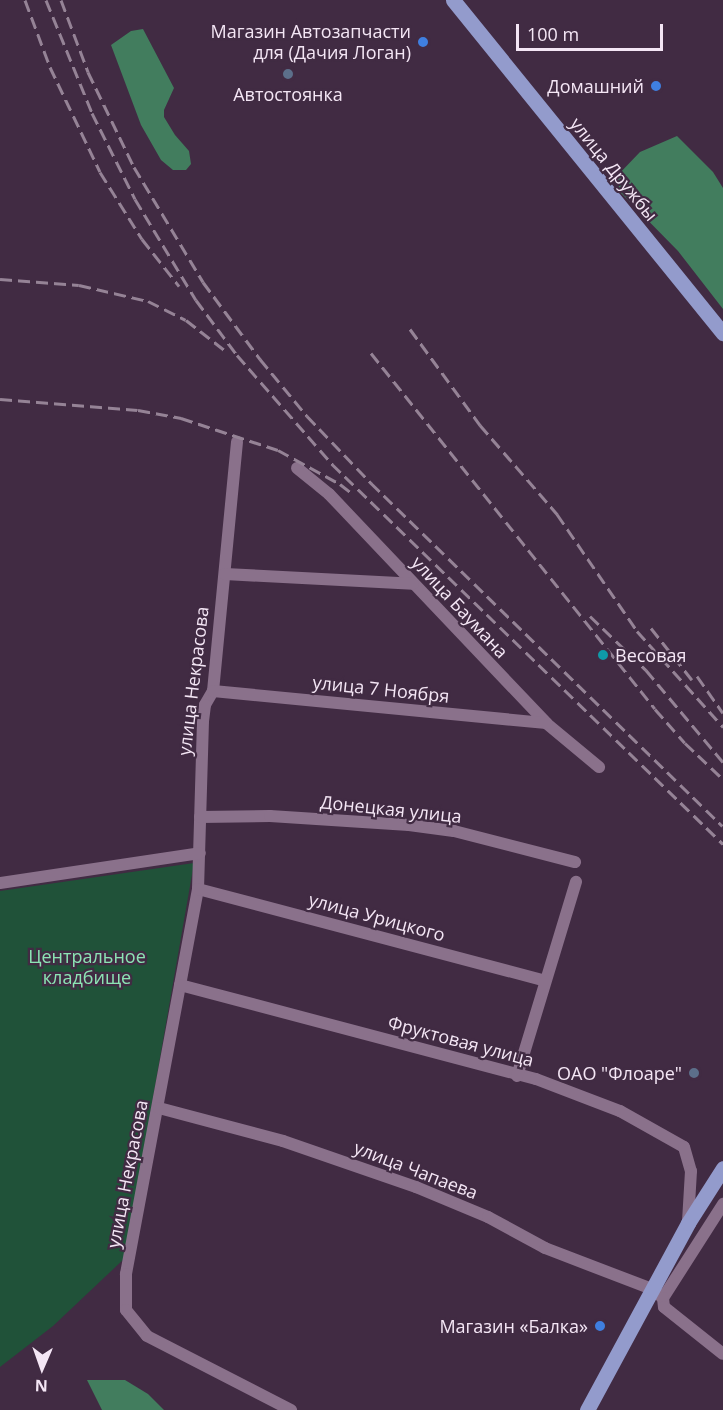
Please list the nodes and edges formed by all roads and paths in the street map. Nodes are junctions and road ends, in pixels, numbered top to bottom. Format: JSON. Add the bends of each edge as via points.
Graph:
{"nodes":[{"id":1,"x":453,"y":0,"type":"edge"},
{"id":2,"x":723,"y":334,"type":"edge"},
{"id":3,"x":237,"y":442,"type":"dead end"},
{"id":4,"x":297,"y":468,"type":"dead end"},
{"id":5,"x":225,"y":574,"type":"junction"},
{"id":6,"x":413,"y":584,"type":"junction"},
{"id":7,"x":213,"y":691,"type":"junction"},
{"id":8,"x":546,"y":723,"type":"junction"},
{"id":9,"x":599,"y":767,"type":"dead end"},
{"id":10,"x":200,"y":817,"type":"junction"},
{"id":11,"x":200,"y":854,"type":"junction"},
{"id":12,"x":575,"y":862,"type":"dead end"},
{"id":13,"x":576,"y":882,"type":"dead end"},
{"id":14,"x":0,"y":883,"type":"edge"},
{"id":15,"x":198,"y":889,"type":"junction"},
{"id":16,"x":545,"y":981,"type":"junction"},
{"id":17,"x":180,"y":985,"type":"junction"},
{"id":18,"x":517,"y":1076,"type":"junction"},
{"id":19,"x":159,"y":1108,"type":"junction"},
{"id":20,"x":723,"y":1168,"type":"edge"},
{"id":21,"x":723,"y":1204,"type":"edge"},
{"id":22,"x":688,"y":1223,"type":"junction"},
{"id":23,"x":657,"y":1294,"type":"junction"},
{"id":24,"x":723,"y":1354,"type":"edge"},
{"id":25,"x":291,"y":1410,"type":"edge"},
{"id":26,"x":588,"y":1410,"type":"edge"}],
"edges":[{"from":1,"to":2,"type":"main road","name":"улица Дружбы"},
{"from":3,"to":5,"type":"street","name":"улица Некрасова"},
{"from":4,"to":6,"type":"street","name":"улица Баумана","via":[[329,494]]},
{"from":5,"to":6,"type":"street"},
{"from":5,"to":7,"type":"street","name":"улица Некрасова"},
{"from":6,"to":8,"type":"street","name":"улица Баумана"},
{"from":7,"to":8,"type":"street","name":"улица 7 Ноября"},
{"from":7,"to":10,"type":"street","name":"улица Некрасова","via":[[205,705],[203,722]]},
{"from":8,"to":9,"type":"street","name":"улица Баумана"},
{"from":10,"to":11,"type":"street","name":"улица Некрасова"},
{"from":10,"to":12,"type":"street","name":"Донецкая улица","via":[[270,816],[409,825],[454,831]]},
{"from":11,"to":14,"type":"street"},
{"from":11,"to":15,"type":"street","name":"улица Некрасова"},
{"from":13,"to":16,"type":"street"},
{"from":15,"to":16,"type":"street","name":"улица Урицкого"},
{"from":15,"to":17,"type":"street","name":"улица Некрасова"},
{"from":16,"to":18,"type":"street"},
{"from":17,"to":18,"type":"street","name":"Фруктовая улица"},
{"from":17,"to":19,"type":"street","name":"улица Некрасова"},
{"from":18,"to":22,"type":"street","name":"Фруктовая улица","via":[[536,1079],[620,1111],[684,1147],[691,1171]]},
{"from":19,"to":23,"type":"street","name":"улица Чапаева","via":[[283,1141],[416,1187],[488,1217],[544,1248]]},
{"from":19,"to":25,"type":"street","name":"улица Некрасова","via":[[126,1274],[126,1310],[147,1336]]},
{"from":20,"to":22,"type":"main road"},
{"from":21,"to":23,"type":"street"},
{"from":22,"to":23,"type":"main road"},
{"from":23,"to":24,"type":"street","via":[[664,1307]]},
{"from":23,"to":26,"type":"main road"}]}
